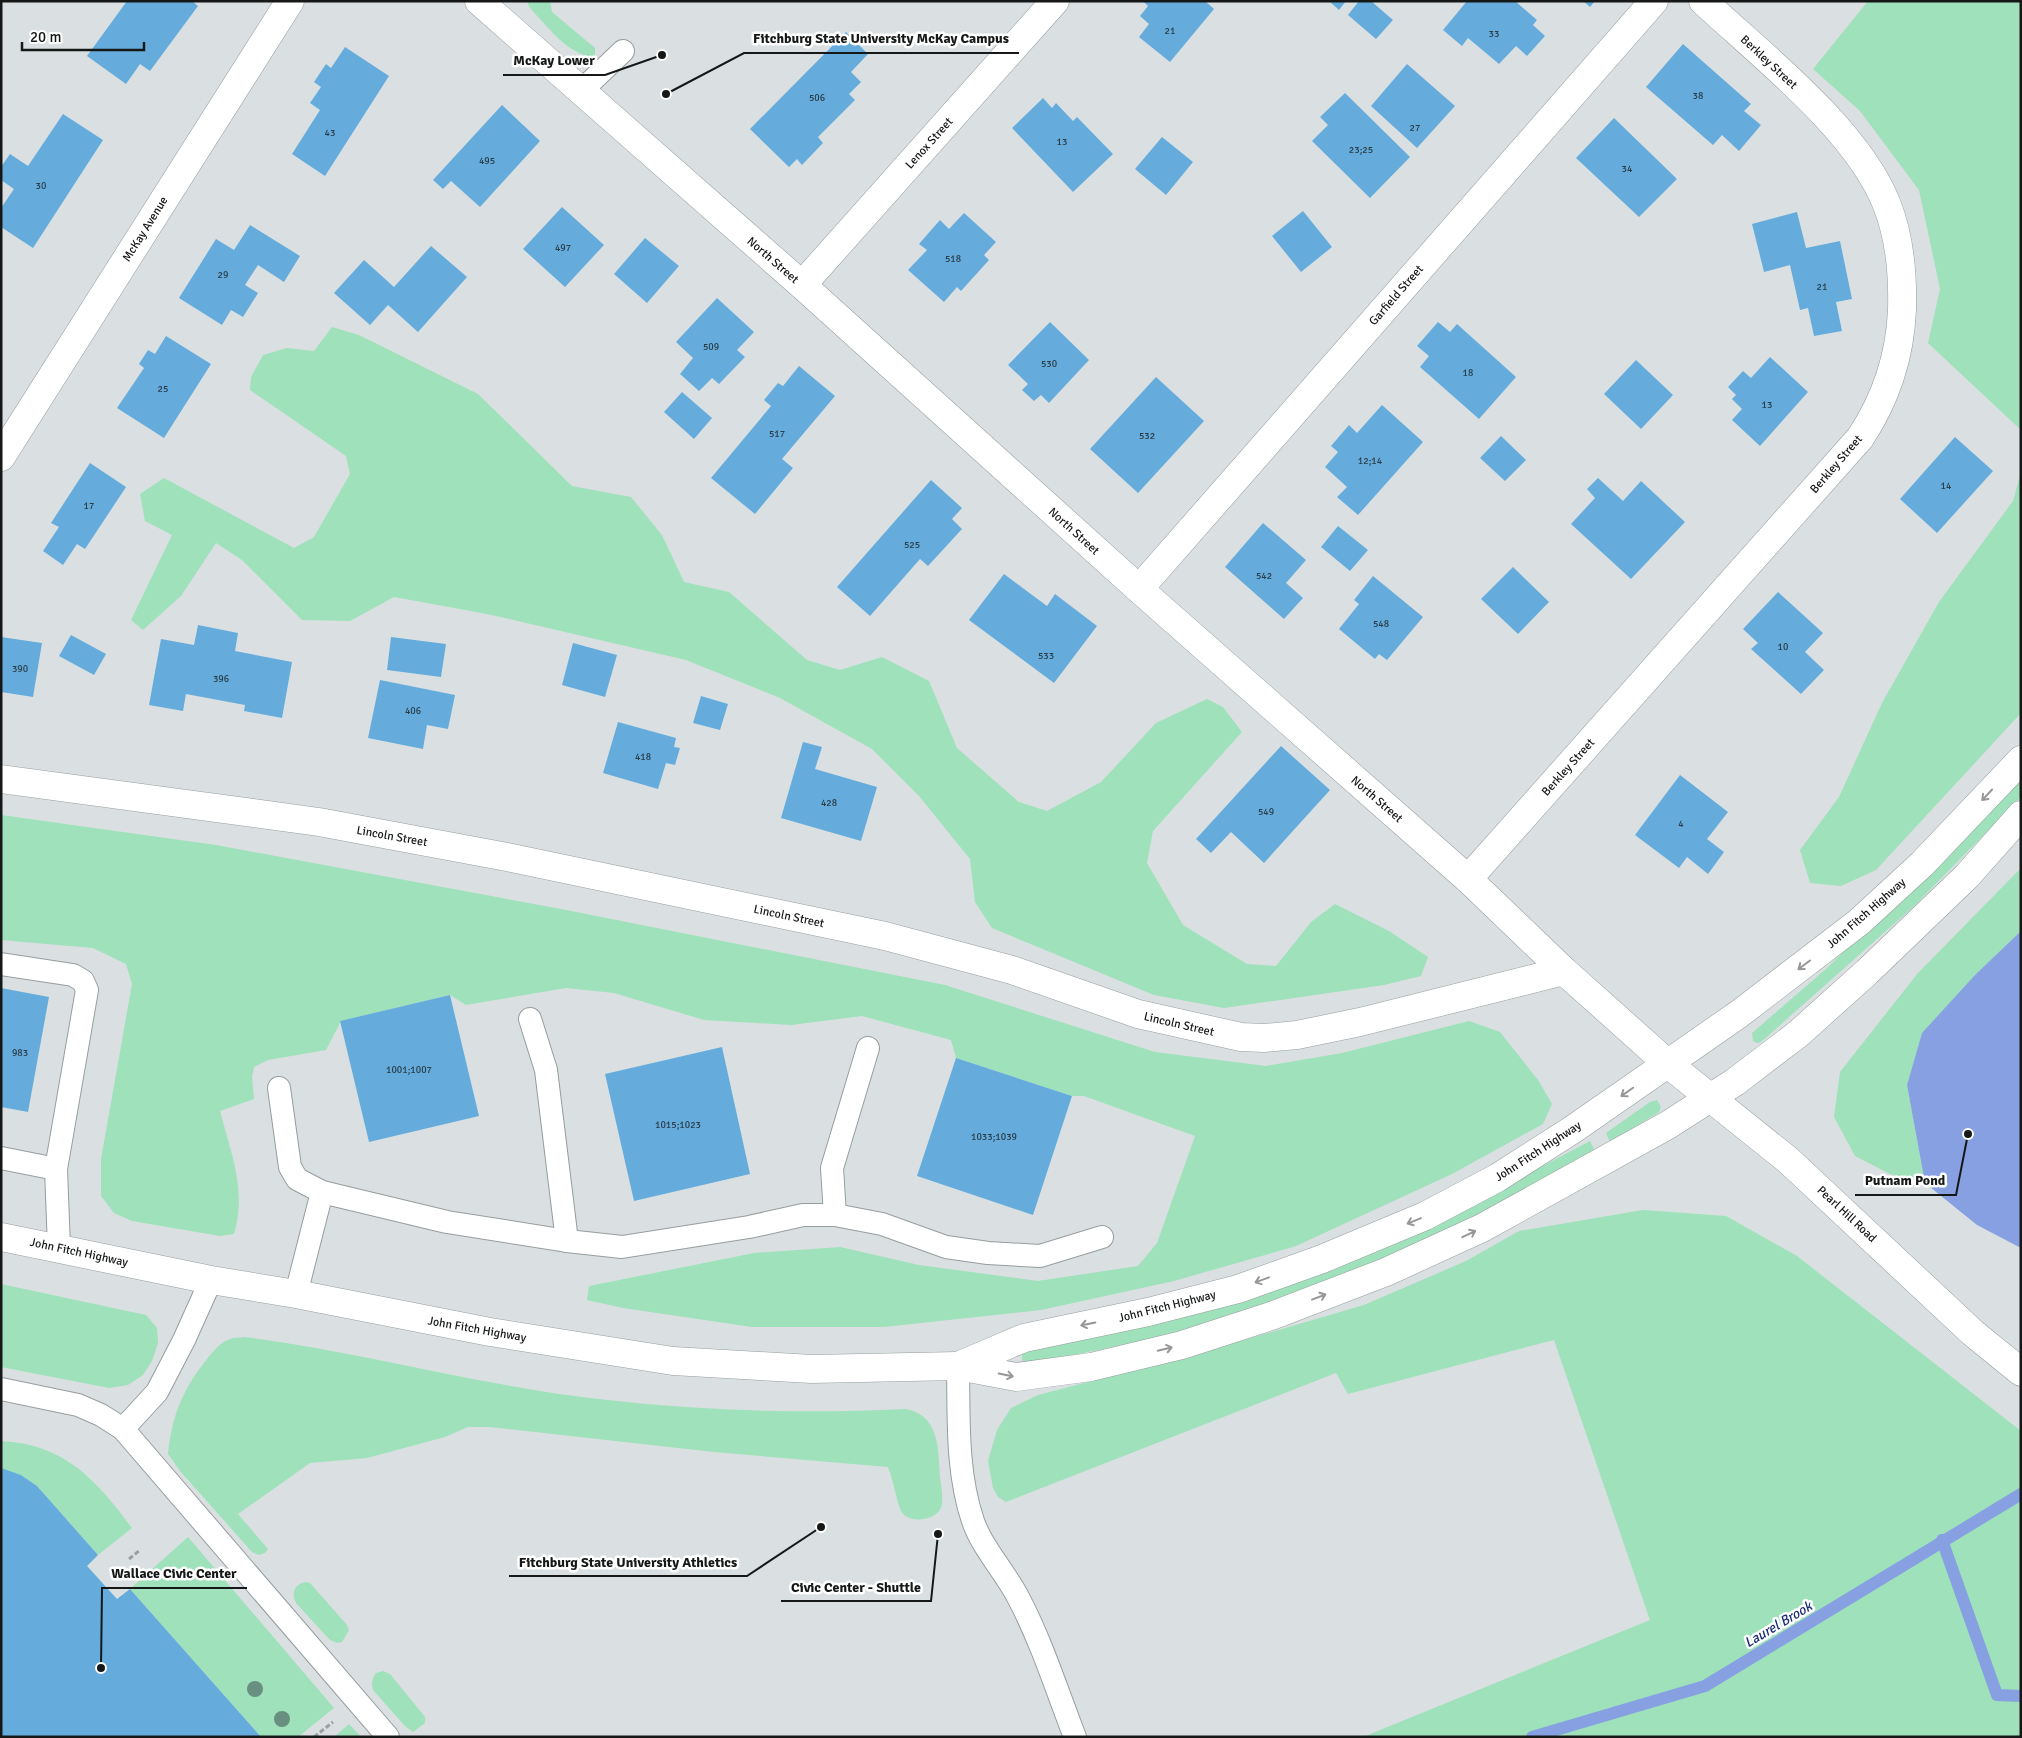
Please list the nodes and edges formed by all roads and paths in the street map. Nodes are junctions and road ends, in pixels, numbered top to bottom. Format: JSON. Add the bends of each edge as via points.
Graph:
{"nodes":[{"id":1,"x":290,"y":1,"type":"edge"},
{"id":2,"x":1055,"y":1,"type":"edge"},
{"id":3,"x":1654,"y":1,"type":"edge"},
{"id":4,"x":1703,"y":1,"type":"edge"},
{"id":5,"x":483,"y":3,"type":"edge"},
{"id":6,"x":623,"y":51,"type":"dead end"},
{"id":7,"x":581,"y":91,"type":"junction"},
{"id":8,"x":802,"y":285,"type":"junction"},
{"id":9,"x":1,"y":457,"type":"edge"},
{"id":10,"x":1138,"y":589,"type":"junction"},
{"id":11,"x":2021,"y":760,"type":"edge"},
{"id":12,"x":1,"y":779,"type":"edge"},
{"id":13,"x":2021,"y":815,"type":"edge"},
{"id":14,"x":1468,"y":879,"type":"junction"},
{"id":15,"x":1,"y":964,"type":"edge"},
{"id":16,"x":1564,"y":971,"type":"junction"},
{"id":17,"x":530,"y":1019,"type":"dead end"},
{"id":18,"x":868,"y":1048,"type":"dead end"},
{"id":19,"x":1667,"y":1063,"type":"junction"},
{"id":20,"x":279,"y":1088,"type":"dead end"},
{"id":21,"x":1711,"y":1098,"type":"junction"},
{"id":22,"x":1,"y":1158,"type":"edge"},
{"id":23,"x":56,"y":1169,"type":"junction"},
{"id":24,"x":322,"y":1192,"type":"junction"},
{"id":25,"x":835,"y":1215,"type":"junction"},
{"id":26,"x":1,"y":1237,"type":"edge"},
{"id":27,"x":1102,"y":1237,"type":"dead end"},
{"id":28,"x":567,"y":1241,"type":"junction"},
{"id":29,"x":58,"y":1248,"type":"junction"},
{"id":30,"x":211,"y":1280,"type":"junction"},
{"id":31,"x":296,"y":1294,"type":"junction"},
{"id":32,"x":958,"y":1366,"type":"junction"},
{"id":33,"x":2021,"y":1372,"type":"edge"},
{"id":34,"x":1,"y":1389,"type":"edge"},
{"id":35,"x":123,"y":1428,"type":"junction"},
{"id":36,"x":140,"y":1550,"type":"dead end"},
{"id":37,"x":130,"y":1559,"type":"dead end"},
{"id":38,"x":388,"y":1737,"type":"edge"},
{"id":39,"x":1075,"y":1737,"type":"edge"}],
"edges":[{"from":1,"to":9,"type":"street","name":"McKay Avenue"},
{"from":2,"to":8,"type":"street","name":"Lenox Street"},
{"from":3,"to":10,"type":"street","name":"Garfield Street"},
{"from":4,"to":14,"type":"street","name":"Berkley Street","via":[[1816,105],[1862,160],[1887,204],[1900,260],[1902,294],[1898,345],[1888,385],[1860,438]]},
{"from":5,"to":7,"type":"street","name":"North Street"},
{"from":6,"to":7,"type":"lane"},
{"from":7,"to":8,"type":"street","name":"North Street"},
{"from":8,"to":10,"type":"street","name":"North Street"},
{"from":10,"to":14,"type":"street","name":"North Street"},
{"from":11,"to":19,"type":"street","name":"John Fitch Highway","one_way":true,"via":[[1922,864],[1859,922],[1739,1014]]},
{"from":12,"to":16,"type":"street","name":"Lincoln Street","via":[[319,822],[526,861],[885,936],[1012,970],[1138,1014],[1241,1037],[1297,1035]]},
{"from":13,"to":21,"type":"street","name":"John Fitch Highway","via":[[1967,876],[1867,972],[1798,1034]]},
{"from":14,"to":16,"type":"street","name":"North Street"},
{"from":15,"to":23,"type":"lane","via":[[74,975],[83,981],[87,990]]},
{"from":16,"to":19,"type":"street","name":"North Street"},
{"from":17,"to":28,"type":"lane","via":[[546,1070]]},
{"from":18,"to":25,"type":"lane","via":[[832,1168]]},
{"from":19,"to":21,"type":"street","name":"Pearl Hill Road"},
{"from":19,"to":32,"type":"street","name":"John Fitch Highway","one_way":true,"via":[[1497,1178],[1426,1216],[1322,1259],[1238,1288],[1148,1312],[1024,1338]]},
{"from":20,"to":24,"type":"lane","via":[[290,1167],[298,1179]]},
{"from":32,"to":21,"type":"street","name":"John Fitch Highway","one_way":true,"via":[[1016,1377],[1091,1366],[1182,1345],[1274,1314],[1386,1272],[1482,1228]]},
{"from":21,"to":33,"type":"street","name":"Pearl Hill Road","via":[[1788,1160],[1973,1333]]},
{"from":22,"to":23,"type":"lane"},
{"from":23,"to":29,"type":"lane"},
{"from":24,"to":28,"type":"lane","via":[[447,1222]]},
{"from":24,"to":31,"type":"lane"},
{"from":25,"to":27,"type":"lane","via":[[882,1224],[946,1247],[988,1253],[1040,1256]]},
{"from":25,"to":28,"type":"lane","via":[[803,1215],[622,1248]]},
{"from":26,"to":29,"type":"street","name":"John Fitch Highway"},
{"from":29,"to":30,"type":"street","name":"John Fitch Highway"},
{"from":30,"to":31,"type":"street","name":"John Fitch Highway"},
{"from":30,"to":35,"type":"lane","via":[[157,1392]]},
{"from":31,"to":32,"type":"street","name":"John Fitch Highway","via":[[490,1332],[673,1361],[812,1369]]},
{"from":32,"to":39,"type":"lane","via":[[962,1478],[973,1522],[1028,1616]]},
{"from":34,"to":35,"type":"lane","via":[[78,1405]]},
{"from":35,"to":38,"type":"lane"},
{"from":36,"to":37,"type":"path"}]}
